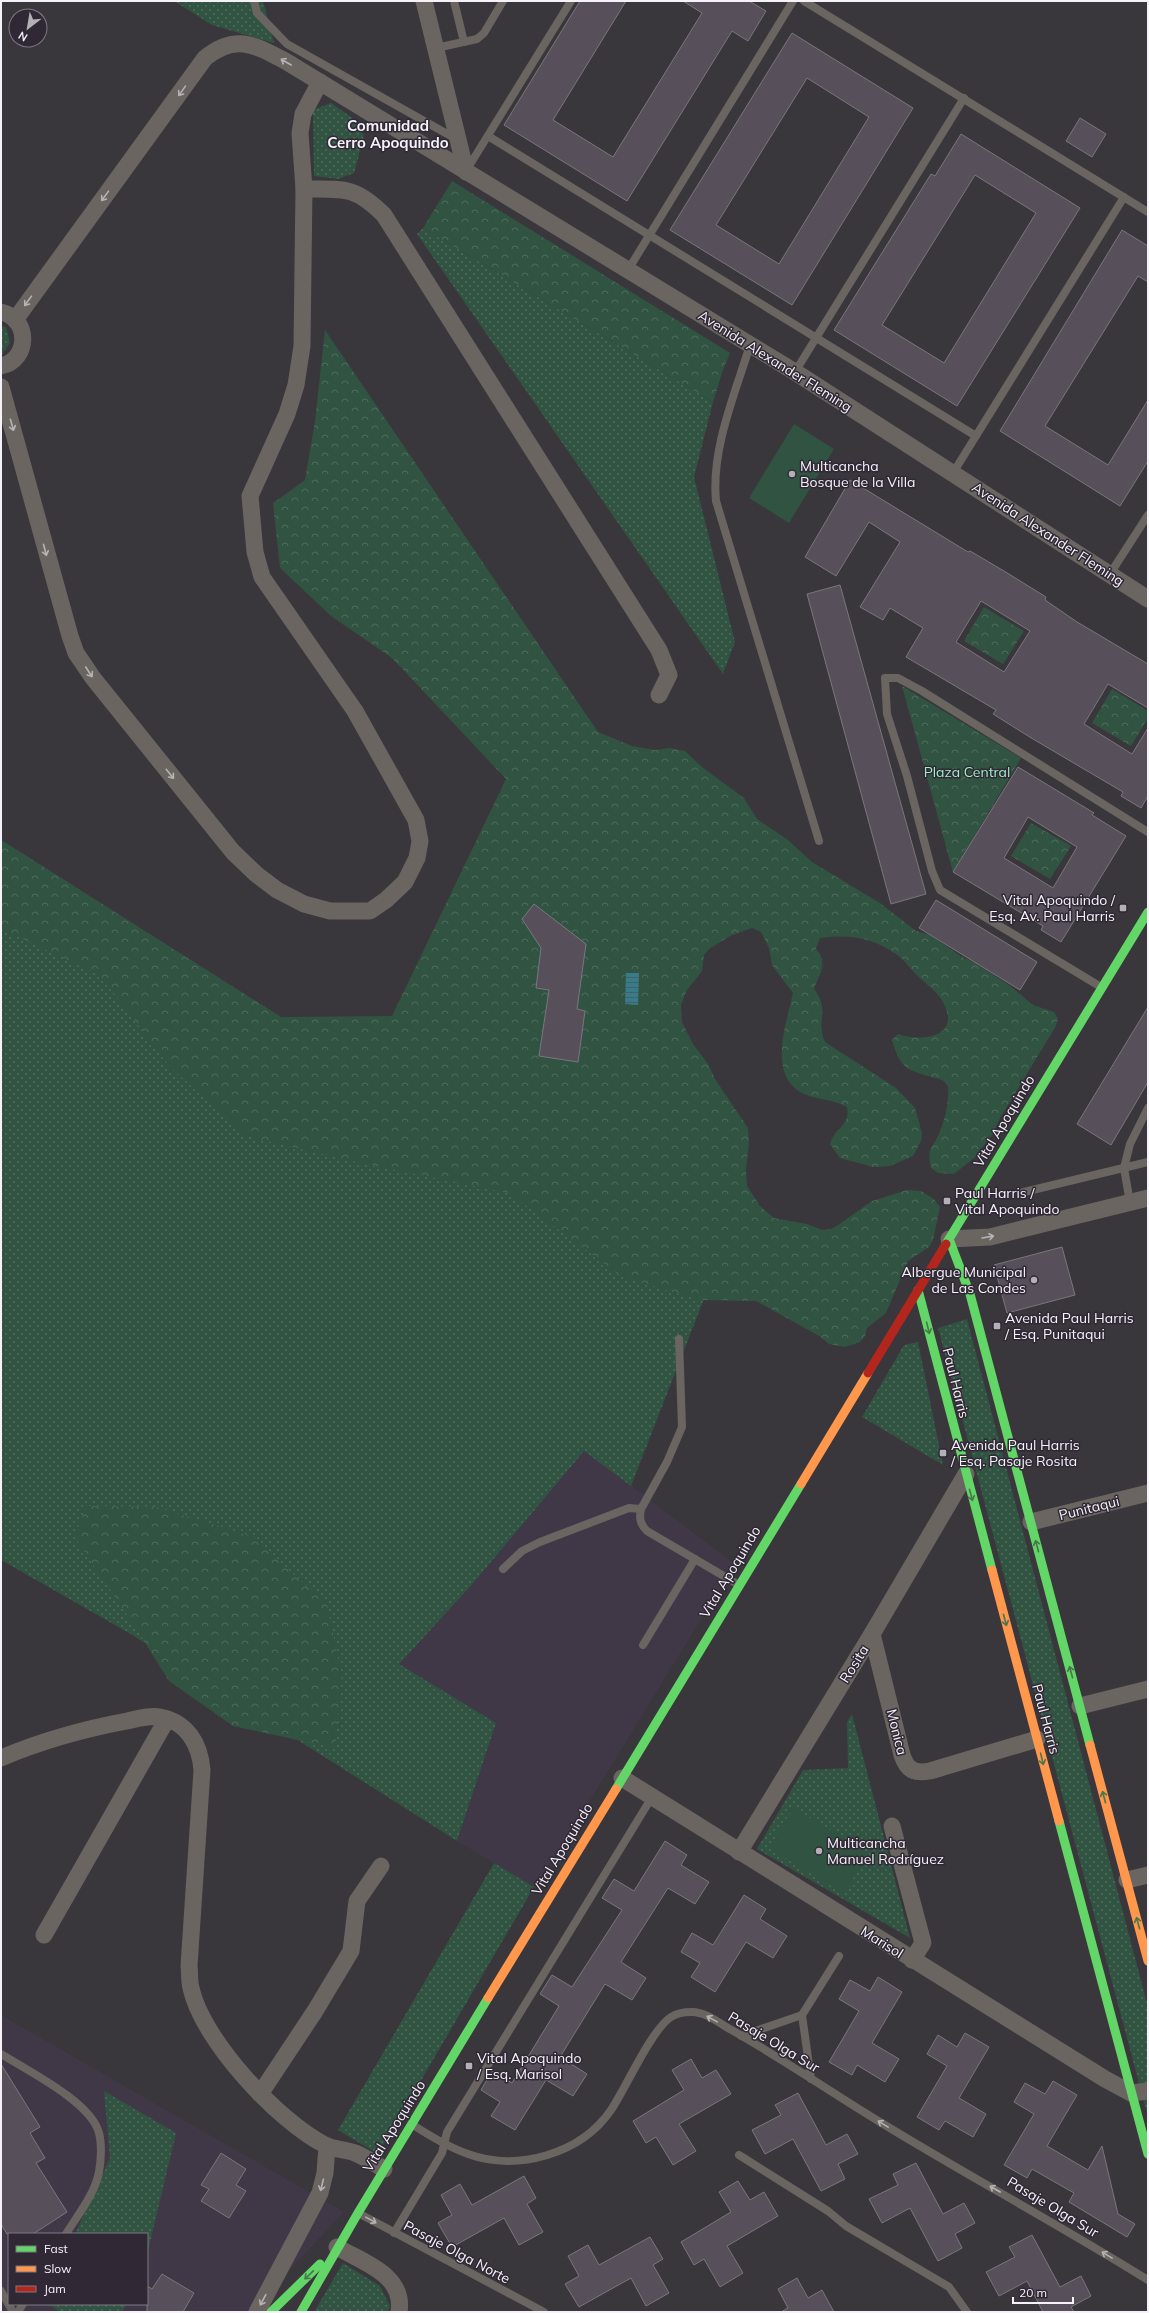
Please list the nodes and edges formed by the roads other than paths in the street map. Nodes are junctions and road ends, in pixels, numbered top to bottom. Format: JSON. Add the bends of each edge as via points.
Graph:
{"nodes":[{"id":1,"x":254,"y":1,"type":"edge"},
{"id":2,"x":424,"y":1,"type":"edge"},
{"id":3,"x":454,"y":1,"type":"edge"},
{"id":4,"x":503,"y":1,"type":"edge"},
{"id":5,"x":571,"y":1,"type":"edge"},
{"id":6,"x":793,"y":1,"type":"edge"},
{"id":7,"x":804,"y":1,"type":"edge"},
{"id":8,"x":464,"y":42,"type":"junction"},
{"id":9,"x":436,"y":48,"type":"junction"},
{"id":10,"x":320,"y":82,"type":"junction"},
{"id":11,"x":964,"y":98,"type":"junction"},
{"id":12,"x":488,"y":136,"type":"junction"},
{"id":13,"x":458,"y":141,"type":"junction"},
{"id":14,"x":466,"y":172,"type":"junction"},
{"id":15,"x":304,"y":189,"type":"junction"},
{"id":16,"x":1124,"y":196,"type":"junction"},
{"id":17,"x":1148,"y":212,"type":"edge"},
{"id":18,"x":650,"y":235,"type":"junction"},
{"id":19,"x":628,"y":270,"type":"junction"},
{"id":20,"x":8,"y":316,"type":"edge"},
{"id":21,"x":817,"y":338,"type":"junction"},
{"id":22,"x":750,"y":345,"type":"junction"},
{"id":23,"x":1,"y":366,"type":"edge"},
{"id":24,"x":795,"y":372,"type":"junction"},
{"id":25,"x":1,"y":387,"type":"edge"},
{"id":26,"x":976,"y":436,"type":"junction"},
{"id":27,"x":953,"y":473,"type":"junction"},
{"id":28,"x":1148,"y":515,"type":"edge"},
{"id":29,"x":1110,"y":574,"type":"junction"},
{"id":30,"x":1148,"y":599,"type":"edge"},
{"id":31,"x":659,"y":695,"type":"dead end"},
{"id":32,"x":1148,"y":832,"type":"edge"},
{"id":33,"x":818,"y":841,"type":"dead end"},
{"id":34,"x":1148,"y":912,"type":"edge"},
{"id":35,"x":1102,"y":987,"type":"junction"},
{"id":36,"x":1148,"y":1108,"type":"edge"},
{"id":37,"x":1148,"y":1162,"type":"edge"},
{"id":38,"x":1124,"y":1168,"type":"junction"},
{"id":39,"x":1020,"y":1193,"type":"dead end"},
{"id":40,"x":1148,"y":1198,"type":"edge"},
{"id":41,"x":1130,"y":1202,"type":"junction"},
{"id":42,"x":949,"y":1239,"type":"junction"},
{"id":43,"x":918,"y":1290,"type":"junction"},
{"id":44,"x":679,"y":1339,"type":"dead end"},
{"id":45,"x":966,"y":1474,"type":"junction"},
{"id":46,"x":1148,"y":1493,"type":"edge"},
{"id":47,"x":641,"y":1509,"type":"junction"},
{"id":48,"x":1031,"y":1522,"type":"junction"},
{"id":49,"x":695,"y":1559,"type":"junction"},
{"id":50,"x":503,"y":1569,"type":"dead end"},
{"id":51,"x":739,"y":1585,"type":"junction"},
{"id":52,"x":872,"y":1634,"type":"junction"},
{"id":53,"x":642,"y":1645,"type":"dead end"},
{"id":54,"x":1148,"y":1689,"type":"edge"},
{"id":55,"x":1080,"y":1706,"type":"junction"},
{"id":56,"x":168,"y":1719,"type":"junction"},
{"id":57,"x":1037,"y":1738,"type":"junction"},
{"id":58,"x":1,"y":1758,"type":"edge"},
{"id":59,"x":622,"y":1778,"type":"junction"},
{"id":60,"x":652,"y":1797,"type":"junction"},
{"id":61,"x":892,"y":1826,"type":"dead end"},
{"id":62,"x":739,"y":1852,"type":"junction"},
{"id":63,"x":381,"y":1866,"type":"dead end"},
{"id":64,"x":1148,"y":1875,"type":"edge"},
{"id":65,"x":1127,"y":1880,"type":"junction"},
{"id":66,"x":44,"y":1935,"type":"dead end"},
{"id":67,"x":839,"y":1956,"type":"dead end"},
{"id":68,"x":912,"y":1960,"type":"junction"},
{"id":69,"x":1148,"y":1961,"type":"edge"},
{"id":70,"x":802,"y":2015,"type":"junction"},
{"id":71,"x":741,"y":2036,"type":"junction"},
{"id":72,"x":1,"y":2054,"type":"edge"},
{"id":73,"x":811,"y":2079,"type":"junction"},
{"id":74,"x":1140,"y":2092,"type":"edge"},
{"id":75,"x":260,"y":2094,"type":"junction"},
{"id":76,"x":412,"y":2125,"type":"junction"},
{"id":77,"x":444,"y":2144,"type":"junction"},
{"id":78,"x":327,"y":2146,"type":"junction"},
{"id":79,"x":1148,"y":2154,"type":"edge"},
{"id":80,"x":739,"y":2155,"type":"dead end"},
{"id":81,"x":384,"y":2169,"type":"junction"},
{"id":82,"x":358,"y":2213,"type":"junction"},
{"id":83,"x":67,"y":2233,"type":"edge"},
{"id":84,"x":394,"y":2233,"type":"junction"},
{"id":85,"x":337,"y":2247,"type":"junction"},
{"id":86,"x":1148,"y":2280,"type":"edge"},
{"id":87,"x":1,"y":2291,"type":"edge"},
{"id":88,"x":8,"y":2303,"type":"edge"},
{"id":89,"x":257,"y":2312,"type":"edge"},
{"id":90,"x":271,"y":2312,"type":"edge"},
{"id":91,"x":301,"y":2312,"type":"edge"},
{"id":92,"x":399,"y":2312,"type":"edge"},
{"id":93,"x":544,"y":2312,"type":"edge"},
{"id":94,"x":967,"y":2312,"type":"edge"}],
"edges":[{"from":1,"to":13,"type":"lane","via":[[257,13],[287,44]]},
{"from":2,"to":9,"type":"street"},
{"from":3,"to":8,"type":"lane"},
{"from":4,"to":8,"type":"lane","via":[[484,33],[477,39]]},
{"from":5,"to":12,"type":"lane"},
{"from":6,"to":18,"type":"lane"},
{"from":7,"to":11,"type":"lane"},
{"from":8,"to":9,"type":"lane"},
{"from":9,"to":13,"type":"street"},
{"from":10,"to":14,"type":"street","name":"Avenida Alexander Fleming"},
{"from":10,"to":15,"type":"street","via":[[303,114],[300,134]]},
{"from":10,"to":20,"type":"street","name":"Avenida Alexander Fleming","one_way":true,"via":[[273,55],[239,42],[227,44],[214,51],[197,68]]},
{"from":11,"to":16,"type":"lane"},
{"from":11,"to":21,"type":"lane"},
{"from":12,"to":14,"type":"lane"},
{"from":12,"to":18,"type":"lane"},
{"from":13,"to":14,"type":"street"},
{"from":14,"to":19,"type":"street","name":"Avenida Alexander Fleming"},
{"from":25,"to":15,"type":"street","one_way":true,"via":[[70,636],[76,653],[93,678],[233,852],[256,874],[277,890],[304,904],[330,911],[370,911],[405,882],[418,858],[420,841],[416,820],[355,711],[262,576],[255,552],[251,520],[250,496],[287,414],[296,385],[302,346]]},
{"from":15,"to":31,"type":"street","via":[[346,190],[359,194],[384,215],[659,650],[669,675]]},
{"from":16,"to":17,"type":"lane"},
{"from":16,"to":26,"type":"lane"},
{"from":18,"to":19,"type":"lane"},
{"from":18,"to":21,"type":"lane"},
{"from":19,"to":22,"type":"street","name":"Avenida Alexander Fleming"},
{"from":20,"to":23,"type":"street","via":[[20,325],[23,345],[14,360]]},
{"from":21,"to":24,"type":"lane"},
{"from":21,"to":26,"type":"lane"},
{"from":22,"to":24,"type":"street","name":"Avenida Alexander Fleming"},
{"from":22,"to":33,"type":"lane","via":[[716,458],[716,501]]},
{"from":24,"to":27,"type":"street","name":"Avenida Alexander Fleming"},
{"from":26,"to":27,"type":"lane"},
{"from":27,"to":29,"type":"street","name":"Avenida Alexander Fleming"},
{"from":28,"to":29,"type":"lane"},
{"from":29,"to":30,"type":"street","name":"Avenida Alexander Fleming"},
{"from":32,"to":35,"type":"lane","via":[[922,691],[898,678],[884,678],[887,714],[907,776],[932,871],[940,890]]},
{"from":34,"to":35,"type":"street","name":"Vital Apoquindo"},
{"from":35,"to":42,"type":"street","name":"Vital Apoquindo"},
{"from":36,"to":38,"type":"lane","via":[[1130,1144]]},
{"from":37,"to":38,"type":"lane"},
{"from":38,"to":39,"type":"lane"},
{"from":38,"to":41,"type":"lane"},
{"from":40,"to":41,"type":"street"},
{"from":42,"to":41,"type":"street","one_way":true,"via":[[990,1237]]},
{"from":42,"to":43,"type":"street","name":"Vital Apoquindo"},
{"from":42,"to":48,"type":"street","via":[[970,1294]]},
{"from":43,"to":45,"type":"street","name":"Paul Harris","one_way":true},
{"from":43,"to":51,"type":"street","name":"Vital Apoquindo"},
{"from":44,"to":47,"type":"lane","via":[[682,1427],[667,1462]]},
{"from":45,"to":52,"type":"street","name":"Rosita"},
{"from":45,"to":57,"type":"street","name":"Paul Harris","one_way":true},
{"from":46,"to":48,"type":"street","name":"Punitaqui"},
{"from":47,"to":49,"type":"lane","via":[[639,1516],[642,1526],[647,1531]]},
{"from":47,"to":50,"type":"lane","via":[[629,1508],[540,1542],[522,1551]]},
{"from":55,"to":48,"type":"street","one_way":true},
{"from":49,"to":51,"type":"lane"},
{"from":49,"to":53,"type":"lane"},
{"from":51,"to":59,"type":"street","name":"Vital Apoquindo"},
{"from":52,"to":57,"type":"street","name":"Monica","via":[[906,1767],[914,1772],[930,1771]]},
{"from":52,"to":62,"type":"street","name":"Rosita"},
{"from":54,"to":55,"type":"street"},
{"from":65,"to":55,"type":"street","one_way":true},
{"from":56,"to":58,"type":"street","via":[[153,1716],[93,1727]]},
{"from":56,"to":66,"type":"street"},
{"from":56,"to":75,"type":"street","via":[[186,1730],[198,1748],[201,1759],[189,1966],[191,1988],[213,2034]]},
{"from":57,"to":74,"type":"street","name":"Paul Harris","one_way":true},
{"from":59,"to":60,"type":"street","name":"Marisol"},
{"from":59,"to":76,"type":"street","name":"Vital Apoquindo"},
{"from":60,"to":62,"type":"street","name":"Marisol"},
{"from":60,"to":77,"type":"lane","via":[[447,2132]]},
{"from":61,"to":68,"type":"street","via":[[923,1943]]},
{"from":62,"to":68,"type":"street","name":"Marisol"},
{"from":63,"to":75,"type":"street","via":[[357,1901],[351,1951]]},
{"from":64,"to":65,"type":"street"},
{"from":69,"to":65,"type":"street","one_way":true},
{"from":67,"to":70,"type":"lane"},
{"from":68,"to":74,"type":"street","name":"Marisol","via":[[1105,2079]]},
{"from":70,"to":71,"type":"lane"},
{"from":70,"to":73,"type":"lane"},
{"from":71,"to":73,"type":"lane","name":"Pasaje Olga Sur"},
{"from":71,"to":77,"type":"lane","name":"Pasaje Olga Sur","one_way":true,"via":[[697,2012],[672,2016],[647,2047],[610,2111],[575,2142],[554,2153],[525,2160],[502,2161],[468,2154]]},
{"from":72,"to":83,"type":"lane","via":[[76,2102],[89,2115],[99,2132],[99,2173]]},
{"from":86,"to":73,"type":"lane","name":"Pasaje Olga Sur","one_way":true,"via":[[1049,2219],[880,2123]]},
{"from":74,"to":79,"type":"street","name":"Paul Harris"},
{"from":75,"to":78,"type":"street","via":[[296,2128]]},
{"from":76,"to":77,"type":"lane","name":"Pasaje Olga Sur"},
{"from":76,"to":81,"type":"street","name":"Vital Apoquindo"},
{"from":77,"to":84,"type":"lane","via":[[442,2153]]},
{"from":78,"to":81,"type":"street","via":[[355,2153]]},
{"from":78,"to":89,"type":"street","one_way":true,"via":[[320,2194]]},
{"from":80,"to":94,"type":"lane","via":[[828,2210],[846,2226],[949,2287]]},
{"from":81,"to":82,"type":"street","name":"Vital Apoquindo"},
{"from":82,"to":84,"type":"lane","name":"Pasaje Olga Norte","one_way":true},
{"from":82,"to":85,"type":"street","name":"Vital Apoquindo"},
{"from":84,"to":93,"type":"lane","name":"Pasaje Olga Norte"},
{"from":85,"to":90,"type":"street","name":"Vital Apoquindo","one_way":true},
{"from":85,"to":91,"type":"street","name":"Vital Apoquindo"},
{"from":85,"to":92,"type":"street","via":[[391,2279],[400,2298]]},
{"from":87,"to":88,"type":"lane"}]}
